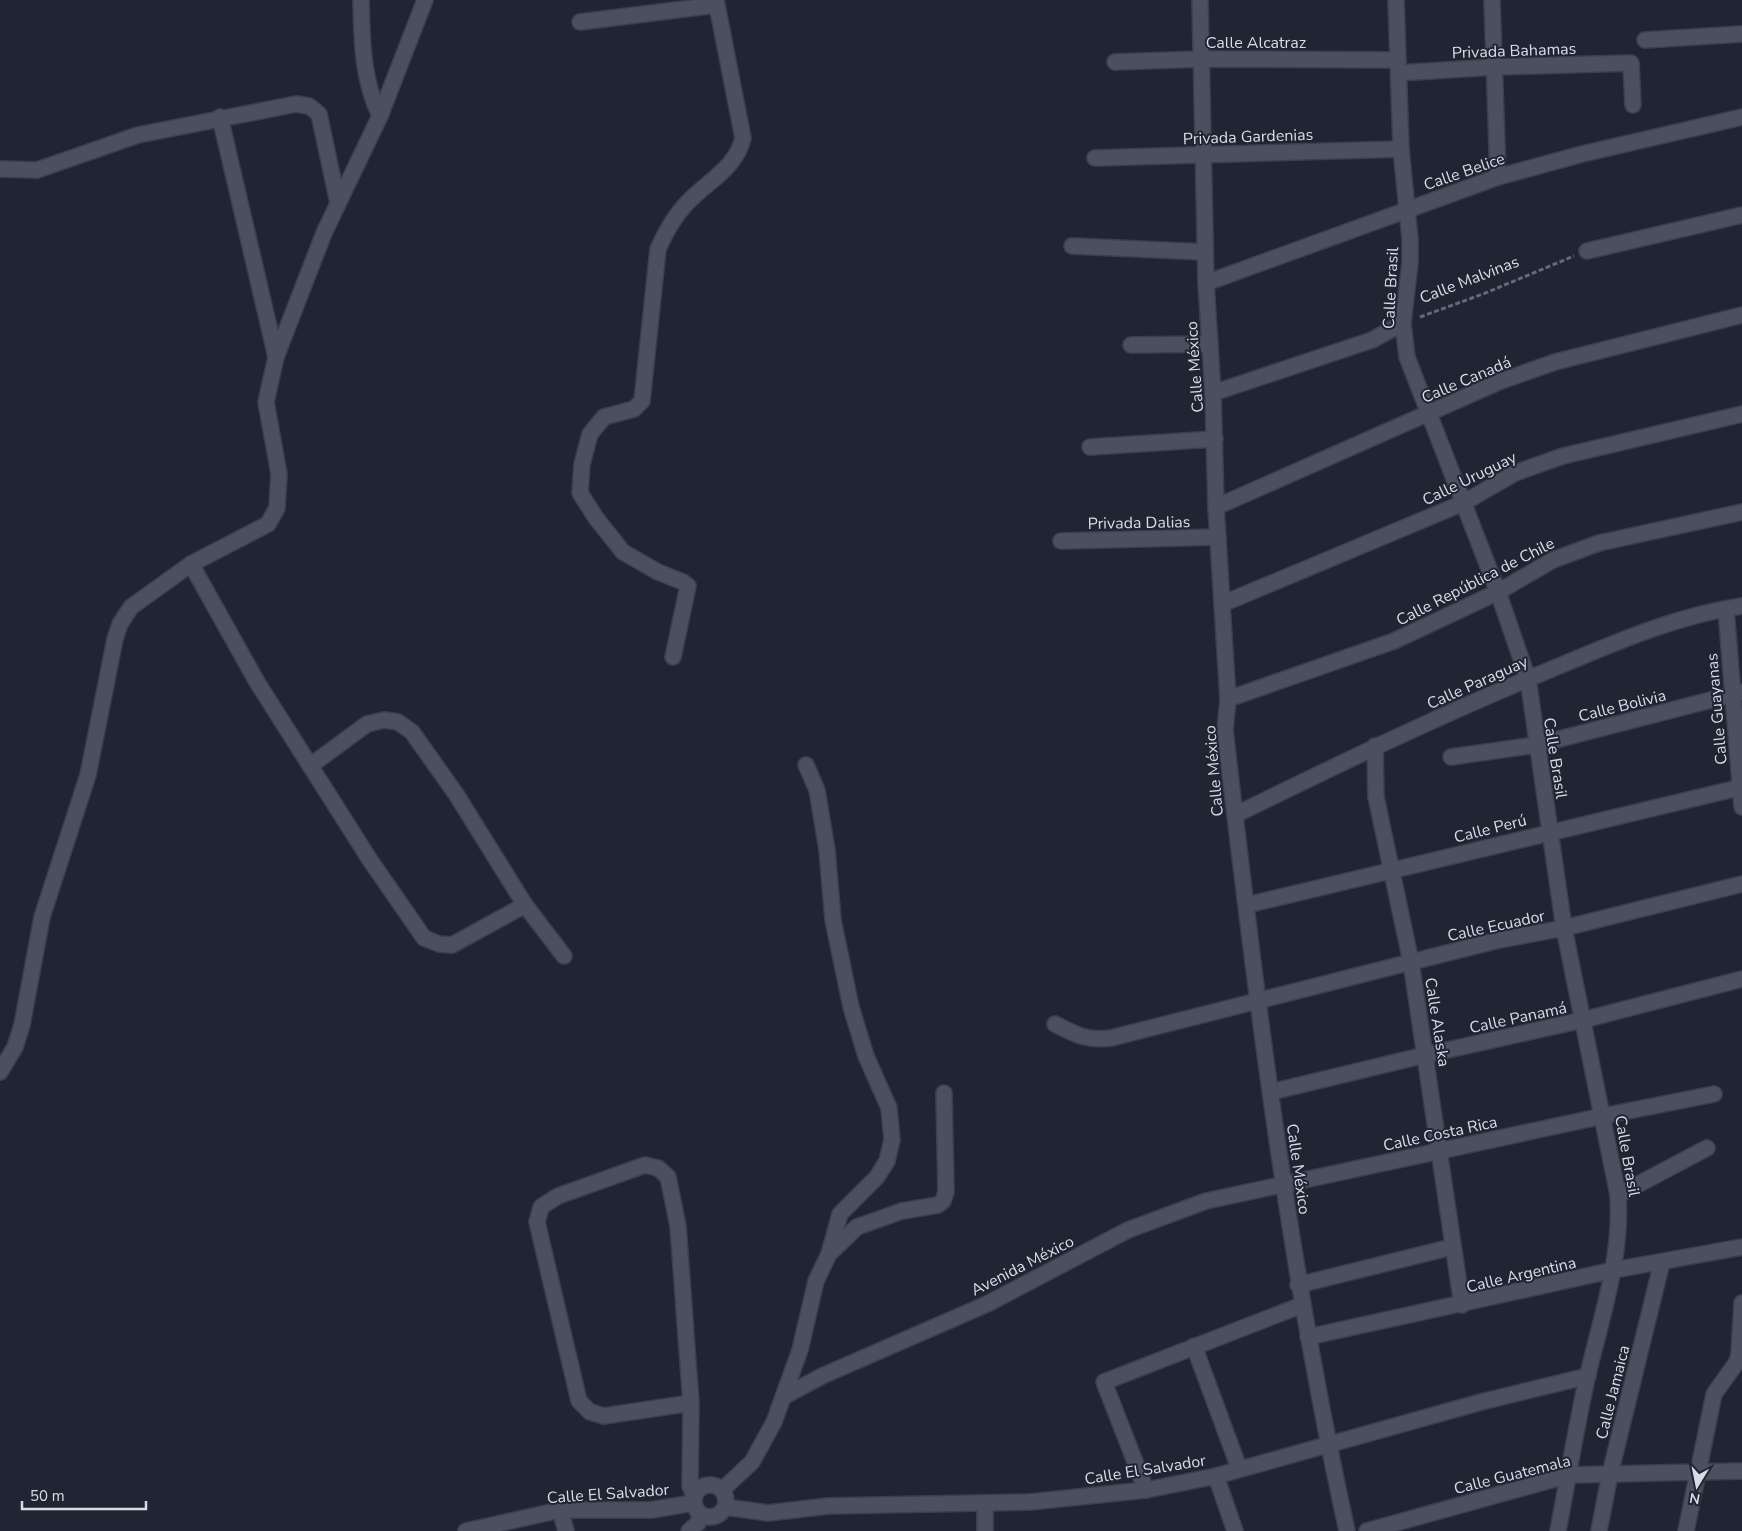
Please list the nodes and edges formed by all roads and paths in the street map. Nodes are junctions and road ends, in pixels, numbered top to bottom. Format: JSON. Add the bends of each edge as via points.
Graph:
{"nodes":[{"id":1,"x":360,"y":0,"type":"edge"},
{"id":2,"x":425,"y":0,"type":"edge"},
{"id":3,"x":1200,"y":0,"type":"edge"},
{"id":4,"x":1396,"y":0,"type":"edge"},
{"id":5,"x":1492,"y":0,"type":"edge"},
{"id":6,"x":716,"y":3,"type":"edge"},
{"id":7,"x":580,"y":22,"type":"dead end"},
{"id":8,"x":1742,"y":34,"type":"edge"},
{"id":9,"x":1645,"y":40,"type":"dead end"},
{"id":10,"x":1202,"y":59,"type":"junction"},
{"id":11,"x":1115,"y":62,"type":"dead end"},
{"id":12,"x":1398,"y":67,"type":"junction"},
{"id":13,"x":1494,"y":67,"type":"junction"},
{"id":14,"x":1633,"y":105,"type":"dead end"},
{"id":15,"x":380,"y":116,"type":"junction"},
{"id":16,"x":220,"y":117,"type":"junction"},
{"id":17,"x":1742,"y":118,"type":"edge"},
{"id":18,"x":1401,"y":149,"type":"junction"},
{"id":19,"x":1203,"y":155,"type":"junction"},
{"id":20,"x":1095,"y":158,"type":"dead end"},
{"id":21,"x":0,"y":169,"type":"edge"},
{"id":22,"x":1498,"y":177,"type":"junction"},
{"id":23,"x":338,"y":203,"type":"junction"},
{"id":24,"x":1407,"y":210,"type":"junction"},
{"id":25,"x":1742,"y":215,"type":"edge"},
{"id":26,"x":1072,"y":246,"type":"dead end"},
{"id":27,"x":1587,"y":251,"type":"joint"},
{"id":28,"x":1205,"y":252,"type":"junction"},
{"id":29,"x":1206,"y":283,"type":"junction"},
{"id":30,"x":1742,"y":315,"type":"edge"},
{"id":31,"x":1403,"y":323,"type":"junction"},
{"id":32,"x":1210,"y":344,"type":"junction"},
{"id":33,"x":1131,"y":345,"type":"dead end"},
{"id":34,"x":276,"y":356,"type":"junction"},
{"id":35,"x":1213,"y":393,"type":"junction"},
{"id":36,"x":1430,"y":413,"type":"junction"},
{"id":37,"x":1742,"y":414,"type":"edge"},
{"id":38,"x":1215,"y":439,"type":"junction"},
{"id":39,"x":1090,"y":448,"type":"dead end"},
{"id":40,"x":1463,"y":503,"type":"junction"},
{"id":41,"x":1216,"y":507,"type":"junction"},
{"id":42,"x":1742,"y":512,"type":"edge"},
{"id":43,"x":1218,"y":537,"type":"junction"},
{"id":44,"x":1061,"y":541,"type":"dead end"},
{"id":45,"x":191,"y":564,"type":"junction"},
{"id":46,"x":1498,"y":592,"type":"junction"},
{"id":47,"x":1222,"y":604,"type":"junction"},
{"id":48,"x":1742,"y":606,"type":"edge"},
{"id":49,"x":1726,"y":608,"type":"junction"},
{"id":50,"x":673,"y":657,"type":"dead end"},
{"id":51,"x":1528,"y":678,"type":"junction"},
{"id":52,"x":1737,"y":694,"type":"edge"},
{"id":53,"x":1228,"y":699,"type":"junction"},
{"id":54,"x":1536,"y":745,"type":"junction"},
{"id":55,"x":1375,"y":746,"type":"junction"},
{"id":56,"x":1451,"y":757,"type":"dead end"},
{"id":57,"x":806,"y":765,"type":"dead end"},
{"id":58,"x":310,"y":766,"type":"junction"},
{"id":59,"x":1741,"y":787,"type":"edge"},
{"id":60,"x":1742,"y":807,"type":"edge"},
{"id":61,"x":1235,"y":815,"type":"junction"},
{"id":62,"x":1550,"y":832,"type":"junction"},
{"id":63,"x":1391,"y":870,"type":"junction"},
{"id":64,"x":1742,"y":884,"type":"edge"},
{"id":65,"x":1247,"y":904,"type":"junction"},
{"id":66,"x":525,"y":905,"type":"junction"},
{"id":67,"x":1564,"y":928,"type":"junction"},
{"id":68,"x":564,"y":956,"type":"dead end"},
{"id":69,"x":1411,"y":962,"type":"junction"},
{"id":70,"x":1742,"y":979,"type":"edge"},
{"id":71,"x":1257,"y":1000,"type":"junction"},
{"id":72,"x":1583,"y":1020,"type":"junction"},
{"id":73,"x":1055,"y":1024,"type":"dead end"},
{"id":74,"x":1425,"y":1055,"type":"junction"},
{"id":75,"x":0,"y":1072,"type":"edge"},
{"id":76,"x":944,"y":1092,"type":"dead end"},
{"id":77,"x":1271,"y":1092,"type":"junction"},
{"id":78,"x":1714,"y":1094,"type":"dead end"},
{"id":79,"x":1603,"y":1116,"type":"junction"},
{"id":80,"x":1707,"y":1148,"type":"dead end"},
{"id":81,"x":1441,"y":1150,"type":"junction"},
{"id":82,"x":1284,"y":1185,"type":"junction"},
{"id":83,"x":1618,"y":1196,"type":"junction"},
{"id":84,"x":1742,"y":1247,"type":"edge"},
{"id":85,"x":1452,"y":1248,"type":"junction"},
{"id":86,"x":829,"y":1254,"type":"junction"},
{"id":87,"x":1662,"y":1262,"type":"junction"},
{"id":88,"x":1614,"y":1270,"type":"junction"},
{"id":89,"x":1298,"y":1284,"type":"junction"},
{"id":90,"x":1742,"y":1303,"type":"edge"},
{"id":91,"x":1302,"y":1305,"type":"junction"},
{"id":92,"x":1462,"y":1305,"type":"junction"},
{"id":93,"x":1308,"y":1338,"type":"junction"},
{"id":94,"x":1194,"y":1346,"type":"junction"},
{"id":95,"x":1588,"y":1376,"type":"junction"},
{"id":96,"x":783,"y":1397,"type":"junction"},
{"id":97,"x":691,"y":1403,"type":"junction"},
{"id":98,"x":1328,"y":1443,"type":"junction"},
{"id":99,"x":1239,"y":1468,"type":"junction"},
{"id":100,"x":1742,"y":1471,"type":"edge"},
{"id":101,"x":1698,"y":1472,"type":"junction"},
{"id":102,"x":1610,"y":1474,"type":"junction"},
{"id":103,"x":1569,"y":1475,"type":"junction"},
{"id":104,"x":1216,"y":1476,"type":"junction"},
{"id":105,"x":722,"y":1490,"type":"junction"},
{"id":106,"x":1146,"y":1490,"type":"junction"},
{"id":107,"x":985,"y":1503,"type":"junction"},
{"id":108,"x":725,"y":1507,"type":"junction"},
{"id":109,"x":560,"y":1510,"type":"junction"},
{"id":110,"x":696,"y":1516,"type":"edge"},
{"id":111,"x":466,"y":1531,"type":"edge"},
{"id":112,"x":566,"y":1531,"type":"edge"},
{"id":113,"x":986,"y":1531,"type":"edge"},
{"id":114,"x":1235,"y":1531,"type":"edge"},
{"id":115,"x":1347,"y":1531,"type":"edge"},
{"id":116,"x":1367,"y":1531,"type":"edge"},
{"id":117,"x":1558,"y":1531,"type":"edge"},
{"id":118,"x":1599,"y":1531,"type":"edge"},
{"id":119,"x":1686,"y":1531,"type":"edge"}],
"edges":[{"from":1,"to":15,"type":"street","via":[[362,54],[370,96]]},
{"from":2,"to":15,"type":"street"},
{"from":3,"to":10,"type":"street","name":"Calle México"},
{"from":4,"to":12,"type":"street","name":"Calle Brasil"},
{"from":5,"to":13,"type":"street"},
{"from":6,"to":7,"type":"street"},
{"from":6,"to":50,"type":"street","via":[[743,138],[740,151],[686,204],[667,229],[658,250],[642,401],[634,409],[604,417],[590,434],[582,464],[580,492],[622,552],[688,586]]},
{"from":8,"to":9,"type":"street"},
{"from":10,"to":11,"type":"street","name":"Calle Alcatraz"},
{"from":10,"to":12,"type":"street","name":"Calle Alcatraz"},
{"from":10,"to":19,"type":"street","name":"Calle México"},
{"from":12,"to":13,"type":"street","name":"Privada Bahamas"},
{"from":12,"to":18,"type":"street","name":"Calle Brasil"},
{"from":13,"to":14,"type":"street","name":"Privada Bahamas","via":[[1631,64]]},
{"from":13,"to":22,"type":"street"},
{"from":15,"to":23,"type":"street"},
{"from":16,"to":21,"type":"street","via":[[138,135],[38,170]]},
{"from":16,"to":23,"type":"street","via":[[296,104],[309,106],[319,114]]},
{"from":16,"to":34,"type":"street"},
{"from":17,"to":22,"type":"street","name":"Calle Belice","via":[[1582,154]]},
{"from":18,"to":19,"type":"street","name":"Privada Gardenias"},
{"from":18,"to":24,"type":"street","name":"Calle Brasil"},
{"from":19,"to":20,"type":"street","name":"Privada Gardenias"},
{"from":19,"to":28,"type":"street","name":"Calle México"},
{"from":22,"to":24,"type":"street","name":"Calle Belice"},
{"from":23,"to":34,"type":"street"},
{"from":24,"to":29,"type":"street","name":"Calle Belice"},
{"from":24,"to":31,"type":"street","name":"Calle Brasil","via":[[1410,263]]},
{"from":25,"to":27,"type":"street"},
{"from":26,"to":28,"type":"street"},
{"from":27,"to":31,"type":"path","name":"Calle Malvinas"},
{"from":28,"to":29,"type":"street","name":"Calle México"},
{"from":29,"to":32,"type":"street","name":"Calle México"},
{"from":30,"to":36,"type":"street","name":"Calle Canadá","via":[[1555,362],[1501,381]]},
{"from":31,"to":35,"type":"street","via":[[1372,340]]},
{"from":31,"to":36,"type":"street","name":"Calle Brasil","via":[[1407,357]]},
{"from":32,"to":33,"type":"street"},
{"from":32,"to":35,"type":"street","name":"Calle México"},
{"from":34,"to":45,"type":"street","via":[[266,402],[279,474],[277,508],[268,524]]},
{"from":35,"to":38,"type":"street","name":"Calle México"},
{"from":36,"to":40,"type":"street","name":"Calle Brasil"},
{"from":36,"to":41,"type":"street","name":"Calle Canadá"},
{"from":37,"to":40,"type":"street","name":"Calle Uruguay","via":[[1563,456],[1515,473]]},
{"from":38,"to":39,"type":"street"},
{"from":38,"to":41,"type":"street","name":"Calle México"},
{"from":40,"to":46,"type":"street","name":"Calle Brasil"},
{"from":40,"to":47,"type":"street","name":"Calle Uruguay"},
{"from":41,"to":43,"type":"street","name":"Calle México"},
{"from":42,"to":46,"type":"street","name":"Calle República de Chile","via":[[1599,543],[1553,560]]},
{"from":43,"to":44,"type":"street","name":"Privada Dalias"},
{"from":43,"to":47,"type":"street","name":"Calle México"},
{"from":45,"to":58,"type":"street","via":[[257,682]]},
{"from":45,"to":75,"type":"street","via":[[131,607],[120,624],[88,775],[42,917],[22,1025],[15,1047]]},
{"from":46,"to":51,"type":"street","name":"Calle Brasil"},
{"from":46,"to":53,"type":"street","name":"Calle República de Chile","via":[[1394,641]]},
{"from":47,"to":53,"type":"street","name":"Calle México"},
{"from":48,"to":49,"type":"street","name":"Calle Paraguay"},
{"from":49,"to":51,"type":"street","name":"Calle Paraguay","via":[[1654,626]]},
{"from":49,"to":52,"type":"street","name":"Calle Guayanas"},
{"from":51,"to":54,"type":"street","name":"Calle Brasil"},
{"from":51,"to":55,"type":"street","name":"Calle Paraguay"},
{"from":52,"to":54,"type":"street","name":"Calle Bolivia"},
{"from":52,"to":59,"type":"street","name":"Calle Guayanas"},
{"from":53,"to":61,"type":"street","name":"Calle México","via":[[1225,730]]},
{"from":54,"to":56,"type":"street","name":"Calle Bolivia"},
{"from":54,"to":62,"type":"street","name":"Calle Brasil"},
{"from":55,"to":61,"type":"street","name":"Calle Paraguay"},
{"from":55,"to":63,"type":"street","name":"Calle Alaska","via":[[1376,797]]},
{"from":57,"to":86,"type":"street","via":[[817,790],[834,920],[851,1007],[866,1056],[890,1108],[892,1140],[887,1161],[877,1177],[840,1214]]},
{"from":58,"to":66,"type":"street","via":[[424,938],[452,945]]},
{"from":58,"to":66,"type":"street","via":[[366,724],[384,720],[398,722],[412,732],[456,794]]},
{"from":59,"to":60,"type":"street","name":"Calle Guayanas"},
{"from":59,"to":62,"type":"street","name":"Calle Perú"},
{"from":61,"to":65,"type":"street","name":"Calle México"},
{"from":62,"to":63,"type":"street","name":"Calle Perú"},
{"from":62,"to":67,"type":"street","name":"Calle Brasil"},
{"from":63,"to":65,"type":"street","name":"Calle Perú"},
{"from":63,"to":69,"type":"street","name":"Calle Alaska"},
{"from":64,"to":67,"type":"street","name":"Calle Ecuador"},
{"from":65,"to":71,"type":"street","name":"Calle México"},
{"from":66,"to":68,"type":"street"},
{"from":67,"to":69,"type":"street","name":"Calle Ecuador"},
{"from":67,"to":72,"type":"street","name":"Calle Brasil"},
{"from":69,"to":71,"type":"street","name":"Calle Ecuador"},
{"from":69,"to":74,"type":"street","name":"Calle Alaska"},
{"from":70,"to":72,"type":"street","name":"Calle Panamá"},
{"from":71,"to":73,"type":"street","name":"Calle Ecuador","via":[[1095,1040]]},
{"from":71,"to":77,"type":"street","name":"Calle México"},
{"from":72,"to":74,"type":"street","name":"Calle Panamá"},
{"from":72,"to":79,"type":"street","name":"Calle Brasil"},
{"from":74,"to":77,"type":"street","name":"Calle Panamá"},
{"from":74,"to":81,"type":"street","name":"Calle Alaska"},
{"from":76,"to":86,"type":"street","via":[[946,1192],[943,1201],[938,1205],[902,1210],[857,1227]]},
{"from":77,"to":82,"type":"street","name":"Calle México"},
{"from":78,"to":79,"type":"street","name":"Calle Costa Rica"},
{"from":79,"to":81,"type":"street","name":"Calle Costa Rica"},
{"from":79,"to":83,"type":"street","name":"Calle Brasil"},
{"from":80,"to":83,"type":"street"},
{"from":81,"to":82,"type":"street","name":"Calle Costa Rica"},
{"from":81,"to":85,"type":"street","name":"Calle Alaska"},
{"from":82,"to":89,"type":"street","name":"Calle México"},
{"from":82,"to":96,"type":"street","name":"Avenida México","via":[[1206,1201],[1128,1230],[987,1304],[822,1376]]},
{"from":83,"to":88,"type":"street","name":"Calle Brasil","via":[[1620,1216]]},
{"from":84,"to":87,"type":"street","name":"Calle Argentina"},
{"from":85,"to":89,"type":"street"},
{"from":85,"to":92,"type":"street","name":"Calle Alaska"},
{"from":86,"to":96,"type":"street","via":[[816,1281],[800,1350]]},
{"from":87,"to":88,"type":"street","name":"Calle Argentina"},
{"from":87,"to":102,"type":"street","name":"Calle Jamaica"},
{"from":88,"to":92,"type":"street","name":"Calle Argentina"},
{"from":88,"to":95,"type":"street","name":"Calle Brasil"},
{"from":89,"to":91,"type":"street","name":"Calle México"},
{"from":90,"to":101,"type":"street","via":[[1737,1362],[1714,1394]]},
{"from":91,"to":93,"type":"street","name":"Calle México"},
{"from":91,"to":94,"type":"street"},
{"from":92,"to":93,"type":"street","name":"Calle Argentina"},
{"from":93,"to":98,"type":"street","name":"Calle México"},
{"from":94,"to":99,"type":"street"},
{"from":94,"to":106,"type":"street","via":[[1104,1382]]},
{"from":95,"to":98,"type":"street","name":"Calle El Salvador"},
{"from":95,"to":103,"type":"street","name":"Calle Brasil"},
{"from":96,"to":105,"type":"street","via":[[774,1422],[752,1462]]},
{"from":97,"to":97,"type":"street","via":[[678,1226],[668,1177],[658,1168],[645,1166],[558,1196],[541,1207],[537,1222],[579,1401],[590,1412],[604,1416]]},
{"from":97,"to":110,"type":"street","via":[[690,1486]]},
{"from":98,"to":99,"type":"street","name":"Calle El Salvador"},
{"from":98,"to":115,"type":"street","name":"Calle México"},
{"from":99,"to":104,"type":"street","name":"Calle El Salvador"},
{"from":100,"to":101,"type":"street","name":"Calle Guatemala"},
{"from":101,"to":102,"type":"street","name":"Calle Guatemala"},
{"from":101,"to":119,"type":"street"},
{"from":102,"to":103,"type":"street","name":"Calle Guatemala"},
{"from":102,"to":118,"type":"street","name":"Calle Jamaica"},
{"from":103,"to":116,"type":"street","name":"Calle Guatemala"},
{"from":103,"to":117,"type":"street","name":"Calle Brasil"},
{"from":104,"to":106,"type":"street","name":"Calle El Salvador"},
{"from":104,"to":114,"type":"street"},
{"from":105,"to":108,"type":"street","via":[[726,1498]]},
{"from":105,"to":110,"type":"street","via":[[706,1485],[698,1489]]},
{"from":106,"to":107,"type":"street","name":"Calle El Salvador","via":[[1030,1502]]},
{"from":107,"to":108,"type":"street","name":"Calle El Salvador","via":[[828,1506],[768,1513]]},
{"from":107,"to":113,"type":"street"},
{"from":108,"to":110,"type":"street","via":[[714,1517]]},
{"from":109,"to":110,"type":"street","name":"Calle El Salvador","via":[[651,1510]]},
{"from":109,"to":111,"type":"street","name":"Calle El Salvador"},
{"from":109,"to":112,"type":"street"}]}
